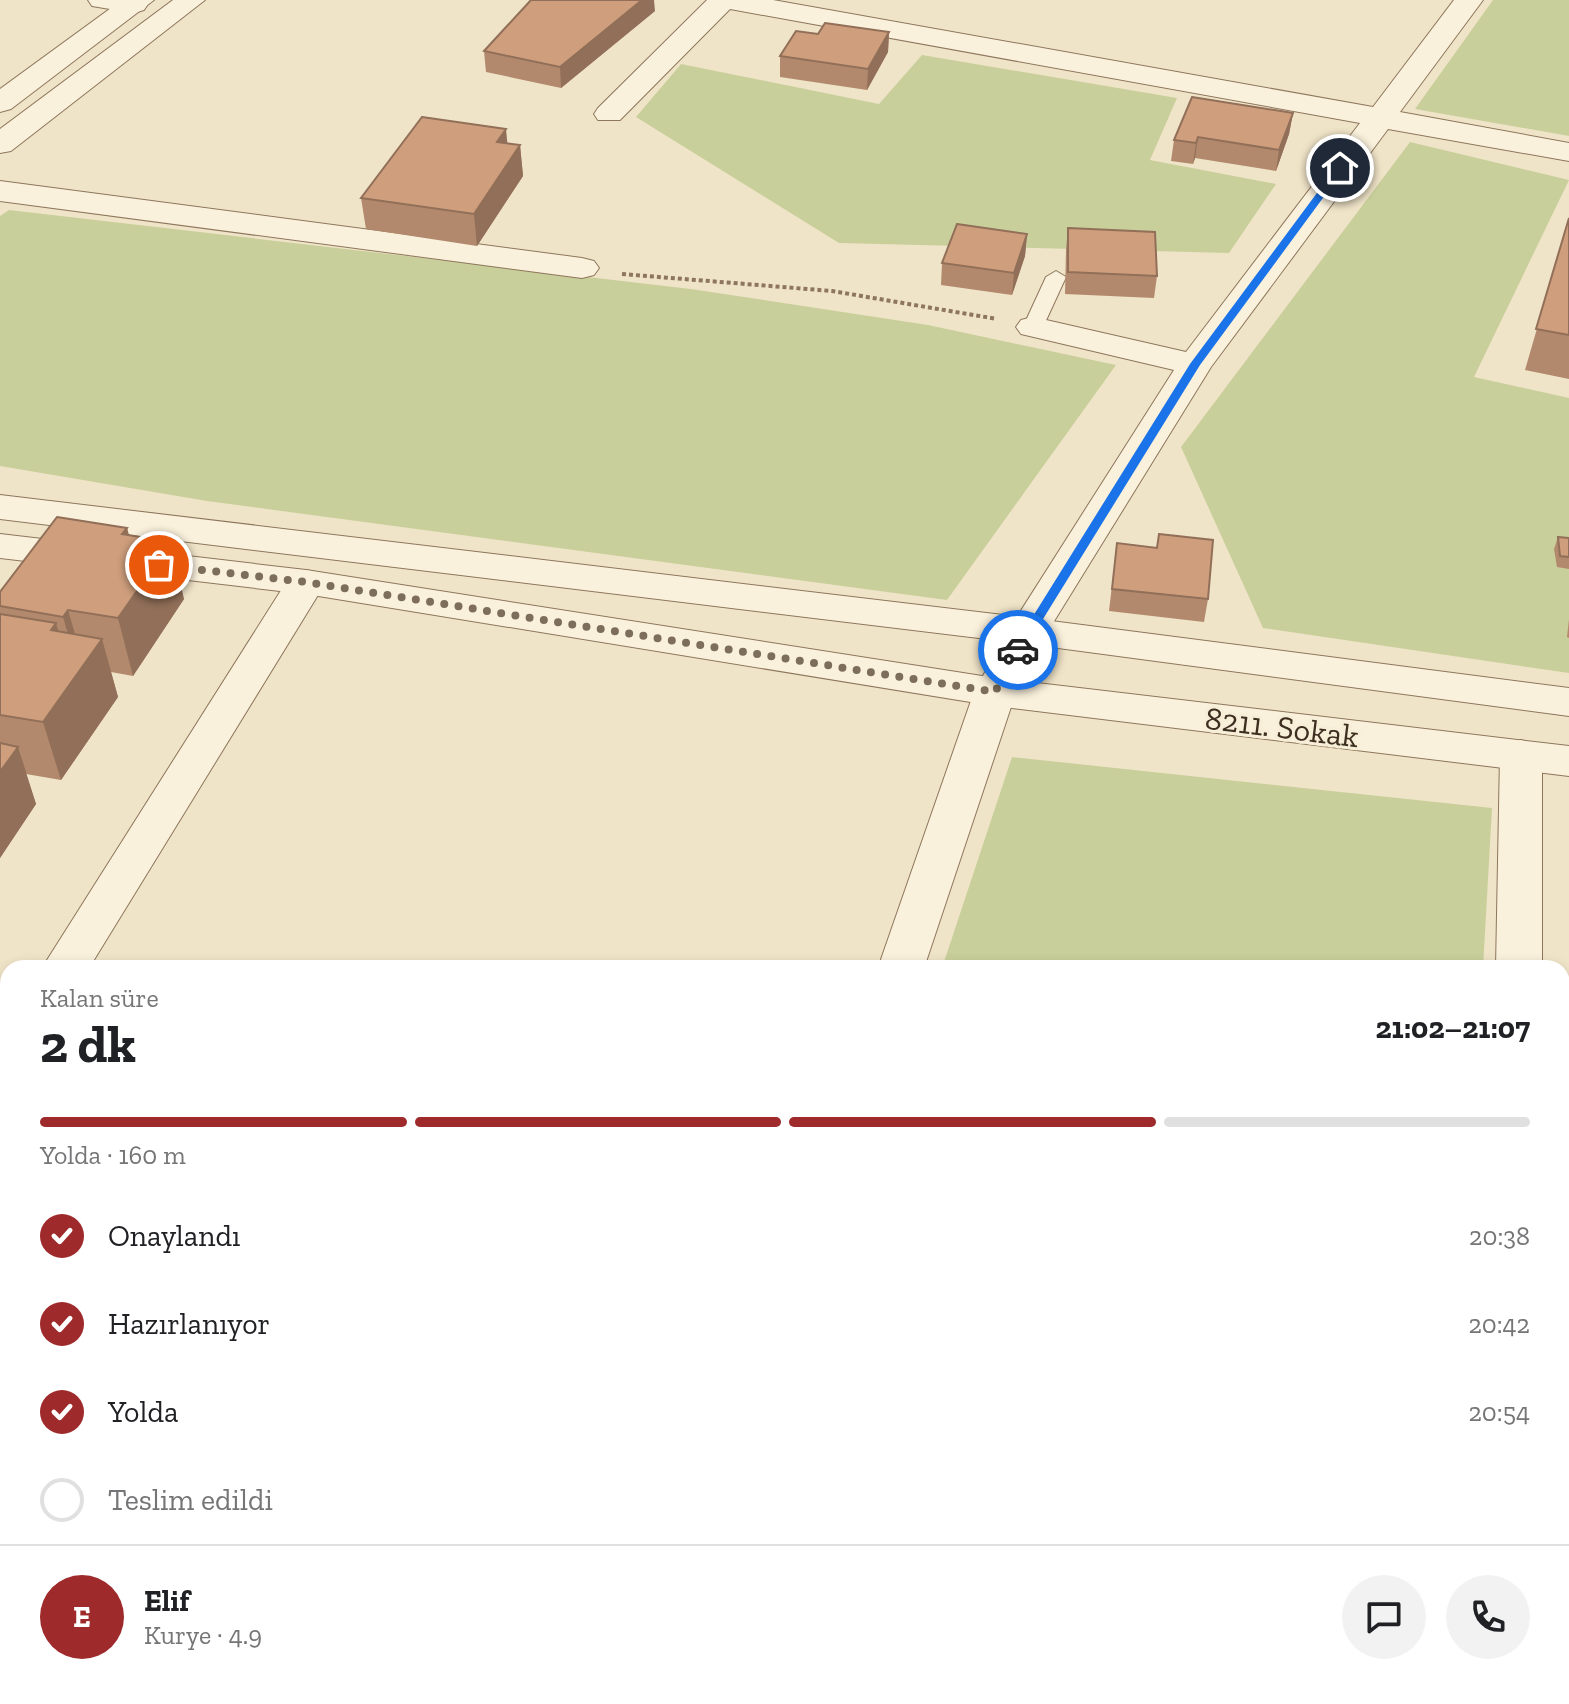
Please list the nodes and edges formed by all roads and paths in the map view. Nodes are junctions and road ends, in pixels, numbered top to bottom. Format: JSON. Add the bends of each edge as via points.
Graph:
{"nodes":[{"id":1,"x":102,"y":0,"type":"edge"},
{"id":2,"x":191,"y":0,"type":"edge"},
{"id":3,"x":725,"y":0,"type":"edge"},
{"id":4,"x":1469,"y":0,"type":"edge"},
{"id":5,"x":137,"y":2,"type":"edge"},
{"id":6,"x":0,"y":103,"type":"edge"},
{"id":7,"x":609,"y":114,"type":"dead end"},
{"id":8,"x":1376,"y":119,"type":"junction"},
{"id":9,"x":0,"y":144,"type":"edge"},
{"id":10,"x":1569,"y":152,"type":"edge"},
{"id":11,"x":0,"y":191,"type":"edge"},
{"id":12,"x":582,"y":268,"type":"joint"},
{"id":13,"x":1056,"y":277,"type":"dead end"},
{"id":14,"x":1033,"y":327,"type":"junction"},
{"id":15,"x":1195,"y":364,"type":"junction"},
{"id":16,"x":0,"y":507,"type":"edge"},
{"id":17,"x":0,"y":546,"type":"edge"},
{"id":18,"x":306,"y":582,"type":"junction"},
{"id":19,"x":1028,"y":631,"type":"junction"},
{"id":20,"x":995,"y":692,"type":"junction"},
{"id":21,"x":1569,"y":702,"type":"edge"},
{"id":22,"x":1521,"y":755,"type":"junction"},
{"id":23,"x":1569,"y":761,"type":"edge"},
{"id":24,"x":70,"y":960,"type":"edge"},
{"id":25,"x":904,"y":960,"type":"edge"},
{"id":26,"x":1519,"y":960,"type":"edge"}],
"edges":[{"from":1,"to":5,"type":"street"},
{"from":2,"to":9,"type":"street"},
{"from":3,"to":7,"type":"street"},
{"from":3,"to":8,"type":"street"},
{"from":4,"to":8,"type":"street"},
{"from":5,"to":6,"type":"street"},
{"from":8,"to":10,"type":"street"},
{"from":8,"to":15,"type":"street"},
{"from":11,"to":12,"type":"street"},
{"from":12,"to":14,"type":"path","via":[[846,293]]},
{"from":13,"to":14,"type":"lane"},
{"from":14,"to":15,"type":"street"},
{"from":15,"to":19,"type":"street"},
{"from":16,"to":19,"type":"street"},
{"from":17,"to":18,"type":"street"},
{"from":18,"to":20,"type":"street","name":"8211. Sokak"},
{"from":18,"to":24,"type":"street"},
{"from":19,"to":20,"type":"street"},
{"from":19,"to":21,"type":"street"},
{"from":20,"to":22,"type":"street","name":"8211. Sokak"},
{"from":20,"to":25,"type":"street"},
{"from":22,"to":23,"type":"street","name":"8211. Sokak"},
{"from":22,"to":26,"type":"street"}]}
